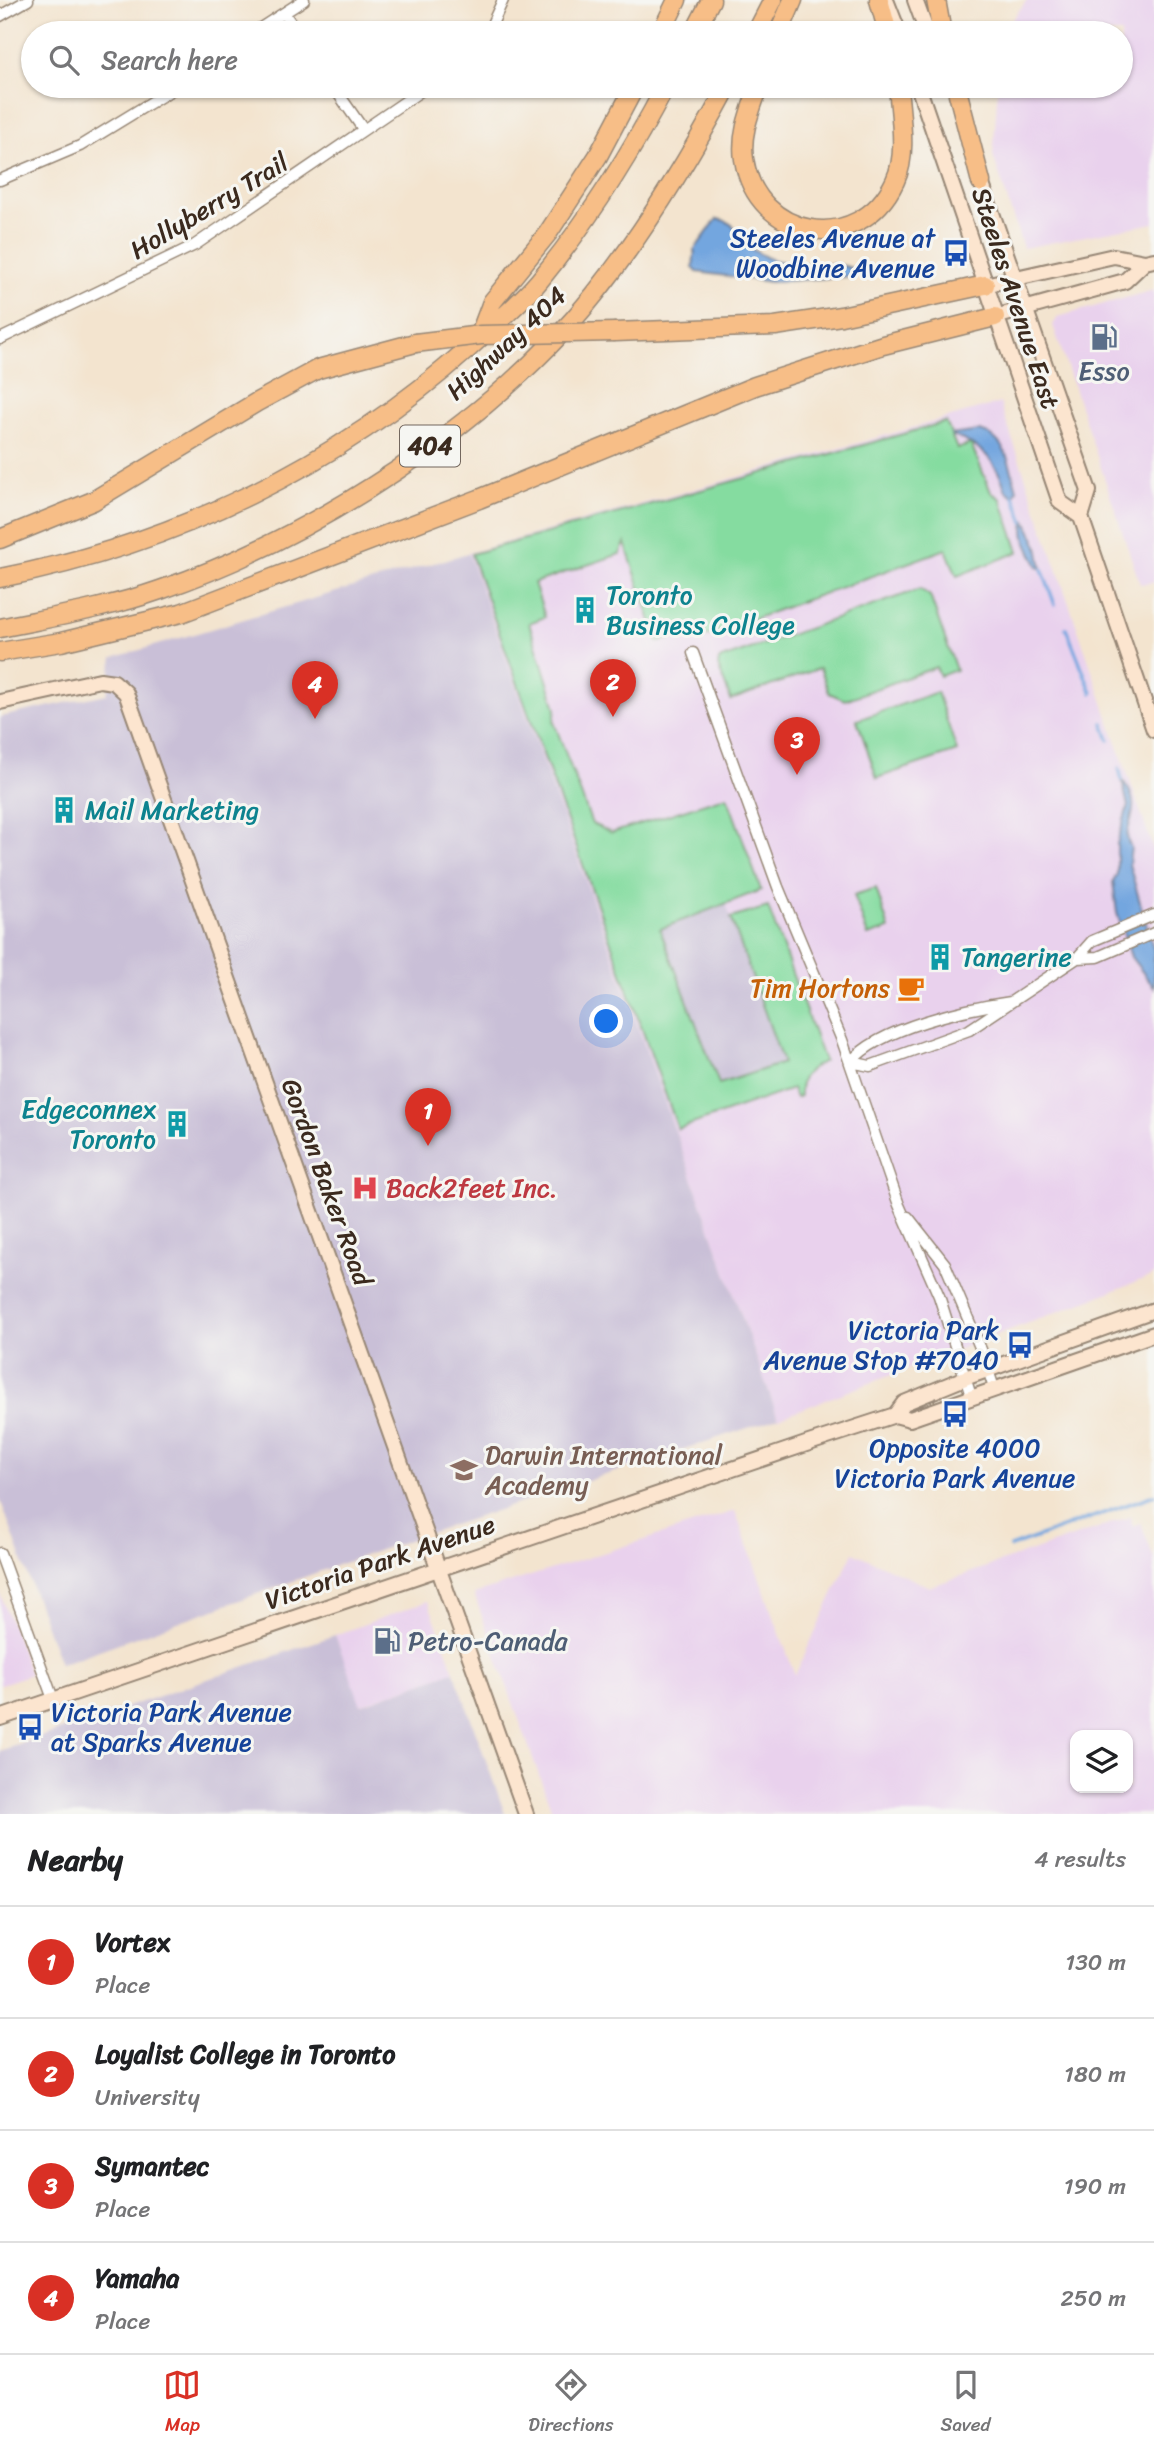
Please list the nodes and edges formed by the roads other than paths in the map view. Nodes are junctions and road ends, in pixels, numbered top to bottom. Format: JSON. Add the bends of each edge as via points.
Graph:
{"nodes":[{"id":1,"x":28,"y":0,"type":"edge"},
{"id":2,"x":304,"y":0,"type":"edge"},
{"id":3,"x":503,"y":0,"type":"edge"},
{"id":4,"x":677,"y":0,"type":"edge"},
{"id":5,"x":712,"y":0,"type":"edge"},
{"id":6,"x":774,"y":0,"type":"edge"},
{"id":7,"x":793,"y":0,"type":"edge"},
{"id":8,"x":879,"y":0,"type":"edge"},
{"id":9,"x":886,"y":0,"type":"edge"},
{"id":10,"x":915,"y":0,"type":"edge"},
{"id":11,"x":936,"y":0,"type":"edge"},
{"id":12,"x":13,"y":4,"type":"edge"},
{"id":13,"x":284,"y":13,"type":"junction"},
{"id":14,"x":0,"y":16,"type":"edge"},
{"id":15,"x":272,"y":21,"type":"edge"},
{"id":16,"x":290,"y":21,"type":"edge"},
{"id":17,"x":493,"y":21,"type":"edge"},
{"id":18,"x":667,"y":21,"type":"edge"},
{"id":19,"x":701,"y":21,"type":"edge"},
{"id":20,"x":763,"y":21,"type":"edge"},
{"id":21,"x":784,"y":21,"type":"edge"},
{"id":22,"x":885,"y":21,"type":"edge"},
{"id":23,"x":894,"y":21,"type":"edge"},
{"id":24,"x":923,"y":21,"type":"edge"},
{"id":25,"x":940,"y":21,"type":"edge"},
{"id":26,"x":158,"y":98,"type":"edge"},
{"id":27,"x":341,"y":98,"type":"edge"},
{"id":28,"x":410,"y":98,"type":"edge"},
{"id":29,"x":629,"y":98,"type":"edge"},
{"id":30,"x":660,"y":98,"type":"edge"},
{"id":31,"x":721,"y":98,"type":"edge"},
{"id":32,"x":754,"y":98,"type":"edge"},
{"id":33,"x":899,"y":98,"type":"edge"},
{"id":34,"x":922,"y":98,"type":"edge"},
{"id":35,"x":950,"y":98,"type":"edge"},
{"id":36,"x":959,"y":98,"type":"edge"},
{"id":37,"x":363,"y":129,"type":"junction"},
{"id":38,"x":0,"y":180,"type":"edge"},
{"id":39,"x":981,"y":182,"type":"junction"},
{"id":40,"x":1150,"y":261,"type":"edge"},
{"id":41,"x":1014,"y":278,"type":"junction"},
{"id":42,"x":985,"y":285,"type":"junction"},
{"id":43,"x":1025,"y":309,"type":"junction"},
{"id":44,"x":995,"y":317,"type":"junction"},
{"id":45,"x":0,"y":339,"type":"edge"},
{"id":46,"x":479,"y":339,"type":"junction"},
{"id":47,"x":1081,"y":517,"type":"junction"},
{"id":48,"x":0,"y":539,"type":"edge"},
{"id":49,"x":0,"y":578,"type":"edge"},
{"id":50,"x":0,"y":628,"type":"edge"},
{"id":51,"x":0,"y":652,"type":"edge"},
{"id":52,"x":693,"y":653,"type":"dead end"},
{"id":53,"x":0,"y":702,"type":"edge"},
{"id":54,"x":1154,"y":730,"type":"edge"},
{"id":55,"x":1153,"y":916,"type":"edge"},
{"id":56,"x":1154,"y":933,"type":"edge"},
{"id":57,"x":1077,"y":958,"type":"junction"},
{"id":58,"x":1011,"y":1002,"type":"junction"},
{"id":59,"x":851,"y":1062,"type":"junction"},
{"id":60,"x":900,"y":1205,"type":"junction"},
{"id":61,"x":1154,"y":1310,"type":"edge"},
{"id":62,"x":1154,"y":1334,"type":"edge"},
{"id":63,"x":988,"y":1370,"type":"junction"},
{"id":64,"x":965,"y":1378,"type":"junction"},
{"id":65,"x":995,"y":1391,"type":"junction"},
{"id":66,"x":972,"y":1399,"type":"junction"},
{"id":67,"x":895,"y":1415,"type":"junction"},
{"id":68,"x":0,"y":1553,"type":"edge"},
{"id":69,"x":439,"y":1568,"type":"junction"},
{"id":70,"x":53,"y":1699,"type":"junction"},
{"id":71,"x":0,"y":1718,"type":"edge"},
{"id":72,"x":526,"y":1814,"type":"edge"}],
"edges":[{"from":1,"to":12,"type":"street"},
{"from":2,"to":13,"type":"street"},
{"from":3,"to":17,"type":"street"},
{"from":4,"to":18,"type":"highway"},
{"from":5,"to":19,"type":"highway"},
{"from":6,"to":20,"type":"highway"},
{"from":7,"to":21,"type":"highway"},
{"from":8,"to":22,"type":"highway"},
{"from":9,"to":23,"type":"main road"},
{"from":10,"to":24,"type":"main road"},
{"from":11,"to":25,"type":"highway"},
{"from":12,"to":14,"type":"street"},
{"from":13,"to":15,"type":"street"},
{"from":13,"to":16,"type":"street"},
{"from":26,"to":38,"type":"street","via":[[80,146]]},
{"from":27,"to":37,"type":"street"},
{"from":28,"to":37,"type":"street","name":"Hollyberry Trail"},
{"from":29,"to":46,"type":"highway","via":[[548,233],[492,302]]},
{"from":30,"to":46,"type":"highway","name":"Highway 404","number":"404","via":[[589,215],[537,282]]},
{"from":31,"to":50,"type":"highway","name":"Highway 404","number":"404","via":[[647,224],[592,297],[525,367],[420,454],[260,548],[159,591]]},
{"from":32,"to":33,"type":"highway","via":[[743,156],[749,180],[766,206],[796,227],[825,233],[857,224],[895,181],[901,157]]},
{"from":34,"to":42,"type":"main road","name":"Steeles Avenue East"},
{"from":35,"to":39,"type":"main road","name":"Steeles Avenue East"},
{"from":36,"to":39,"type":"highway"},
{"from":37,"to":45,"type":"street","name":"Hollyberry Trail","via":[[195,245]]},
{"from":39,"to":41,"type":"main road","name":"Steeles Avenue East"},
{"from":40,"to":41,"type":"main road","via":[[1114,256]]},
{"from":40,"to":43,"type":"main road","via":[[1125,281]]},
{"from":41,"to":42,"type":"main road"},
{"from":41,"to":43,"type":"main road","name":"Steeles Avenue East"},
{"from":42,"to":44,"type":"main road","name":"Steeles Avenue East"},
{"from":42,"to":48,"type":"highway","bridge":true,"via":[[775,326],[481,335],[415,343],[318,369],[93,501]]},
{"from":43,"to":44,"type":"main road"},
{"from":43,"to":47,"type":"main road","name":"Steeles Avenue East","via":[[1089,491]]},
{"from":44,"to":47,"type":"main road","name":"Steeles Avenue East","via":[[1060,502]]},
{"from":44,"to":51,"type":"highway","via":[[883,345],[755,386],[181,613]]},
{"from":46,"to":49,"type":"highway","name":"Highway 404","number":"404","via":[[318,460],[225,507],[109,553]]},
{"from":47,"to":54,"type":"main road","name":"Steeles Avenue East"},
{"from":52,"to":59,"type":"street","via":[[770,867]]},
{"from":53,"to":69,"type":"main road","name":"Gordon Baker Road","via":[[100,680],[114,682],[126,693]]},
{"from":55,"to":57,"type":"street","via":[[1092,941]]},
{"from":56,"to":57,"type":"street","via":[[1098,957]]},
{"from":57,"to":58,"type":"street"},
{"from":58,"to":59,"type":"street","via":[[964,1008],[862,1047]]},
{"from":58,"to":59,"type":"street","via":[[969,1030],[870,1066]]},
{"from":59,"to":60,"type":"street"},
{"from":60,"to":63,"type":"street","via":[[945,1264]]},
{"from":60,"to":64,"type":"street","via":[[939,1296]]},
{"from":61,"to":63,"type":"main road","name":"Victoria Park Avenue"},
{"from":62,"to":65,"type":"main road","name":"Victoria Park Avenue"},
{"from":63,"to":64,"type":"main road","name":"Victoria Park Avenue"},
{"from":63,"to":65,"type":"street"},
{"from":64,"to":66,"type":"street"},
{"from":64,"to":67,"type":"main road","name":"Victoria Park Avenue","via":[[904,1403]]},
{"from":65,"to":66,"type":"main road","name":"Victoria Park Avenue"},
{"from":66,"to":67,"type":"main road","name":"Victoria Park Avenue","via":[[910,1419]]},
{"from":67,"to":69,"type":"main road","name":"Victoria Park Avenue"},
{"from":68,"to":70,"type":"street"},
{"from":69,"to":70,"type":"main road","name":"Victoria Park Avenue"},
{"from":69,"to":72,"type":"main road","name":"Gordon Baker Road"},
{"from":70,"to":71,"type":"main road","name":"Victoria Park Avenue"}]}
